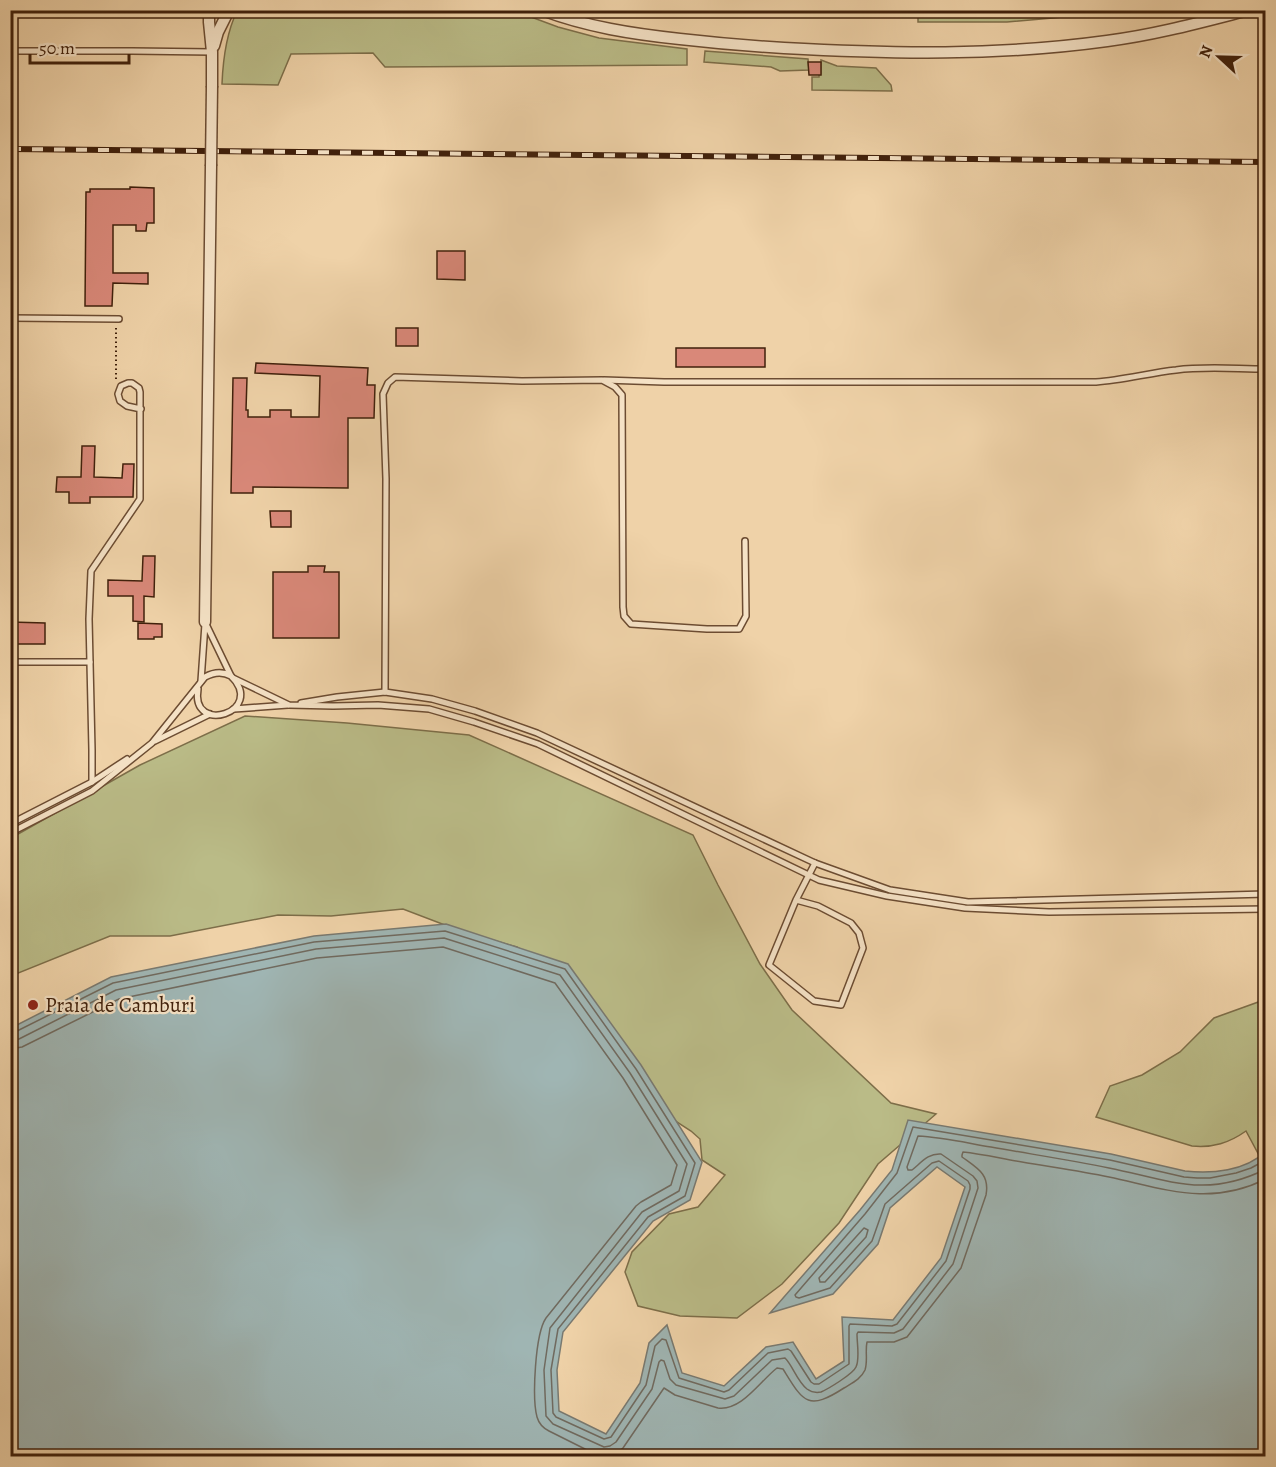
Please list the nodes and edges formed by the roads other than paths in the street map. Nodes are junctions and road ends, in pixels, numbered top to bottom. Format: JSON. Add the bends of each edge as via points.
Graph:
{"nodes":[{"id":1,"x":208,"y":10,"type":"edge"},
{"id":2,"x":229,"y":10,"type":"edge"},
{"id":3,"x":542,"y":10,"type":"edge"},
{"id":4,"x":1249,"y":10,"type":"edge"},
{"id":5,"x":10,"y":51,"type":"edge"},
{"id":6,"x":212,"y":52,"type":"junction"},
{"id":7,"x":10,"y":318,"type":"edge"},
{"id":8,"x":119,"y":319,"type":"dead end"},
{"id":9,"x":1266,"y":369,"type":"edge"},
{"id":10,"x":602,"y":380,"type":"junction"},
{"id":11,"x":141,"y":409,"type":"junction"},
{"id":12,"x":745,"y":541,"type":"dead end"},
{"id":13,"x":205,"y":622,"type":"junction"},
{"id":14,"x":10,"y":662,"type":"edge"},
{"id":15,"x":90,"y":662,"type":"junction"},
{"id":16,"x":232,"y":677,"type":"junction"},
{"id":17,"x":200,"y":683,"type":"junction"},
{"id":18,"x":384,"y":692,"type":"junction"},
{"id":19,"x":289,"y":705,"type":"junction"},
{"id":20,"x":234,"y":709,"type":"junction"},
{"id":21,"x":210,"y":714,"type":"junction"},
{"id":22,"x":152,"y":743,"type":"junction"},
{"id":23,"x":92,"y":782,"type":"junction"},
{"id":24,"x":12,"y":822,"type":"edge"},
{"id":25,"x":10,"y":833,"type":"edge"},
{"id":26,"x":815,"y":863,"type":"junction"},
{"id":27,"x":809,"y":875,"type":"junction"},
{"id":28,"x":1266,"y":894,"type":"edge"},
{"id":29,"x":796,"y":900,"type":"junction"},
{"id":30,"x":1266,"y":909,"type":"edge"}],
"edges":[{"from":1,"to":6,"type":"street"},
{"from":2,"to":6,"type":"street"},
{"from":3,"to":4,"type":"street","via":[[614,30],[741,46],[943,53],[1027,50],[1108,41]]},
{"from":5,"to":6,"type":"lane"},
{"from":6,"to":13,"type":"street","bridge":true},
{"from":7,"to":8,"type":"lane"},
{"from":9,"to":10,"type":"lane","via":[[1188,369],[1096,382]]},
{"from":10,"to":12,"type":"lane","via":[[622,395],[623,607],[628,621],[707,629],[740,628],[746,616]]},
{"from":10,"to":18,"type":"lane","via":[[395,377],[388,383],[383,394]]},
{"from":11,"to":11,"type":"lane","via":[[139,388],[128,383],[121,386],[120,401]]},
{"from":11,"to":15,"type":"lane","via":[[140,499],[91,571]]},
{"from":13,"to":16,"type":"lane"},
{"from":13,"to":17,"type":"lane"},
{"from":14,"to":15,"type":"lane"},
{"from":15,"to":23,"type":"lane"},
{"from":16,"to":17,"type":"lane","via":[[215,672]]},
{"from":16,"to":19,"type":"lane"},
{"from":16,"to":20,"type":"lane","via":[[240,693]]},
{"from":17,"to":21,"type":"lane","via":[[197,699]]},
{"from":17,"to":22,"type":"lane"},
{"from":18,"to":19,"type":"lane"},
{"from":18,"to":26,"type":"lane","via":[[432,699],[537,733]]},
{"from":19,"to":20,"type":"lane"},
{"from":19,"to":27,"type":"lane","via":[[429,709],[474,722],[538,744]]},
{"from":20,"to":21,"type":"lane","via":[[223,715]]},
{"from":21,"to":22,"type":"lane"},
{"from":22,"to":23,"type":"lane"},
{"from":22,"to":25,"type":"lane","via":[[92,791]]},
{"from":23,"to":24,"type":"lane"},
{"from":26,"to":27,"type":"lane"},
{"from":26,"to":28,"type":"lane","via":[[890,890],[968,902]]},
{"from":27,"to":29,"type":"lane"},
{"from":27,"to":30,"type":"lane","via":[[887,896],[965,908],[1049,912]]},
{"from":29,"to":29,"type":"lane","via":[[851,923],[859,933],[863,948],[841,1005],[814,1001],[769,965]]}]}
